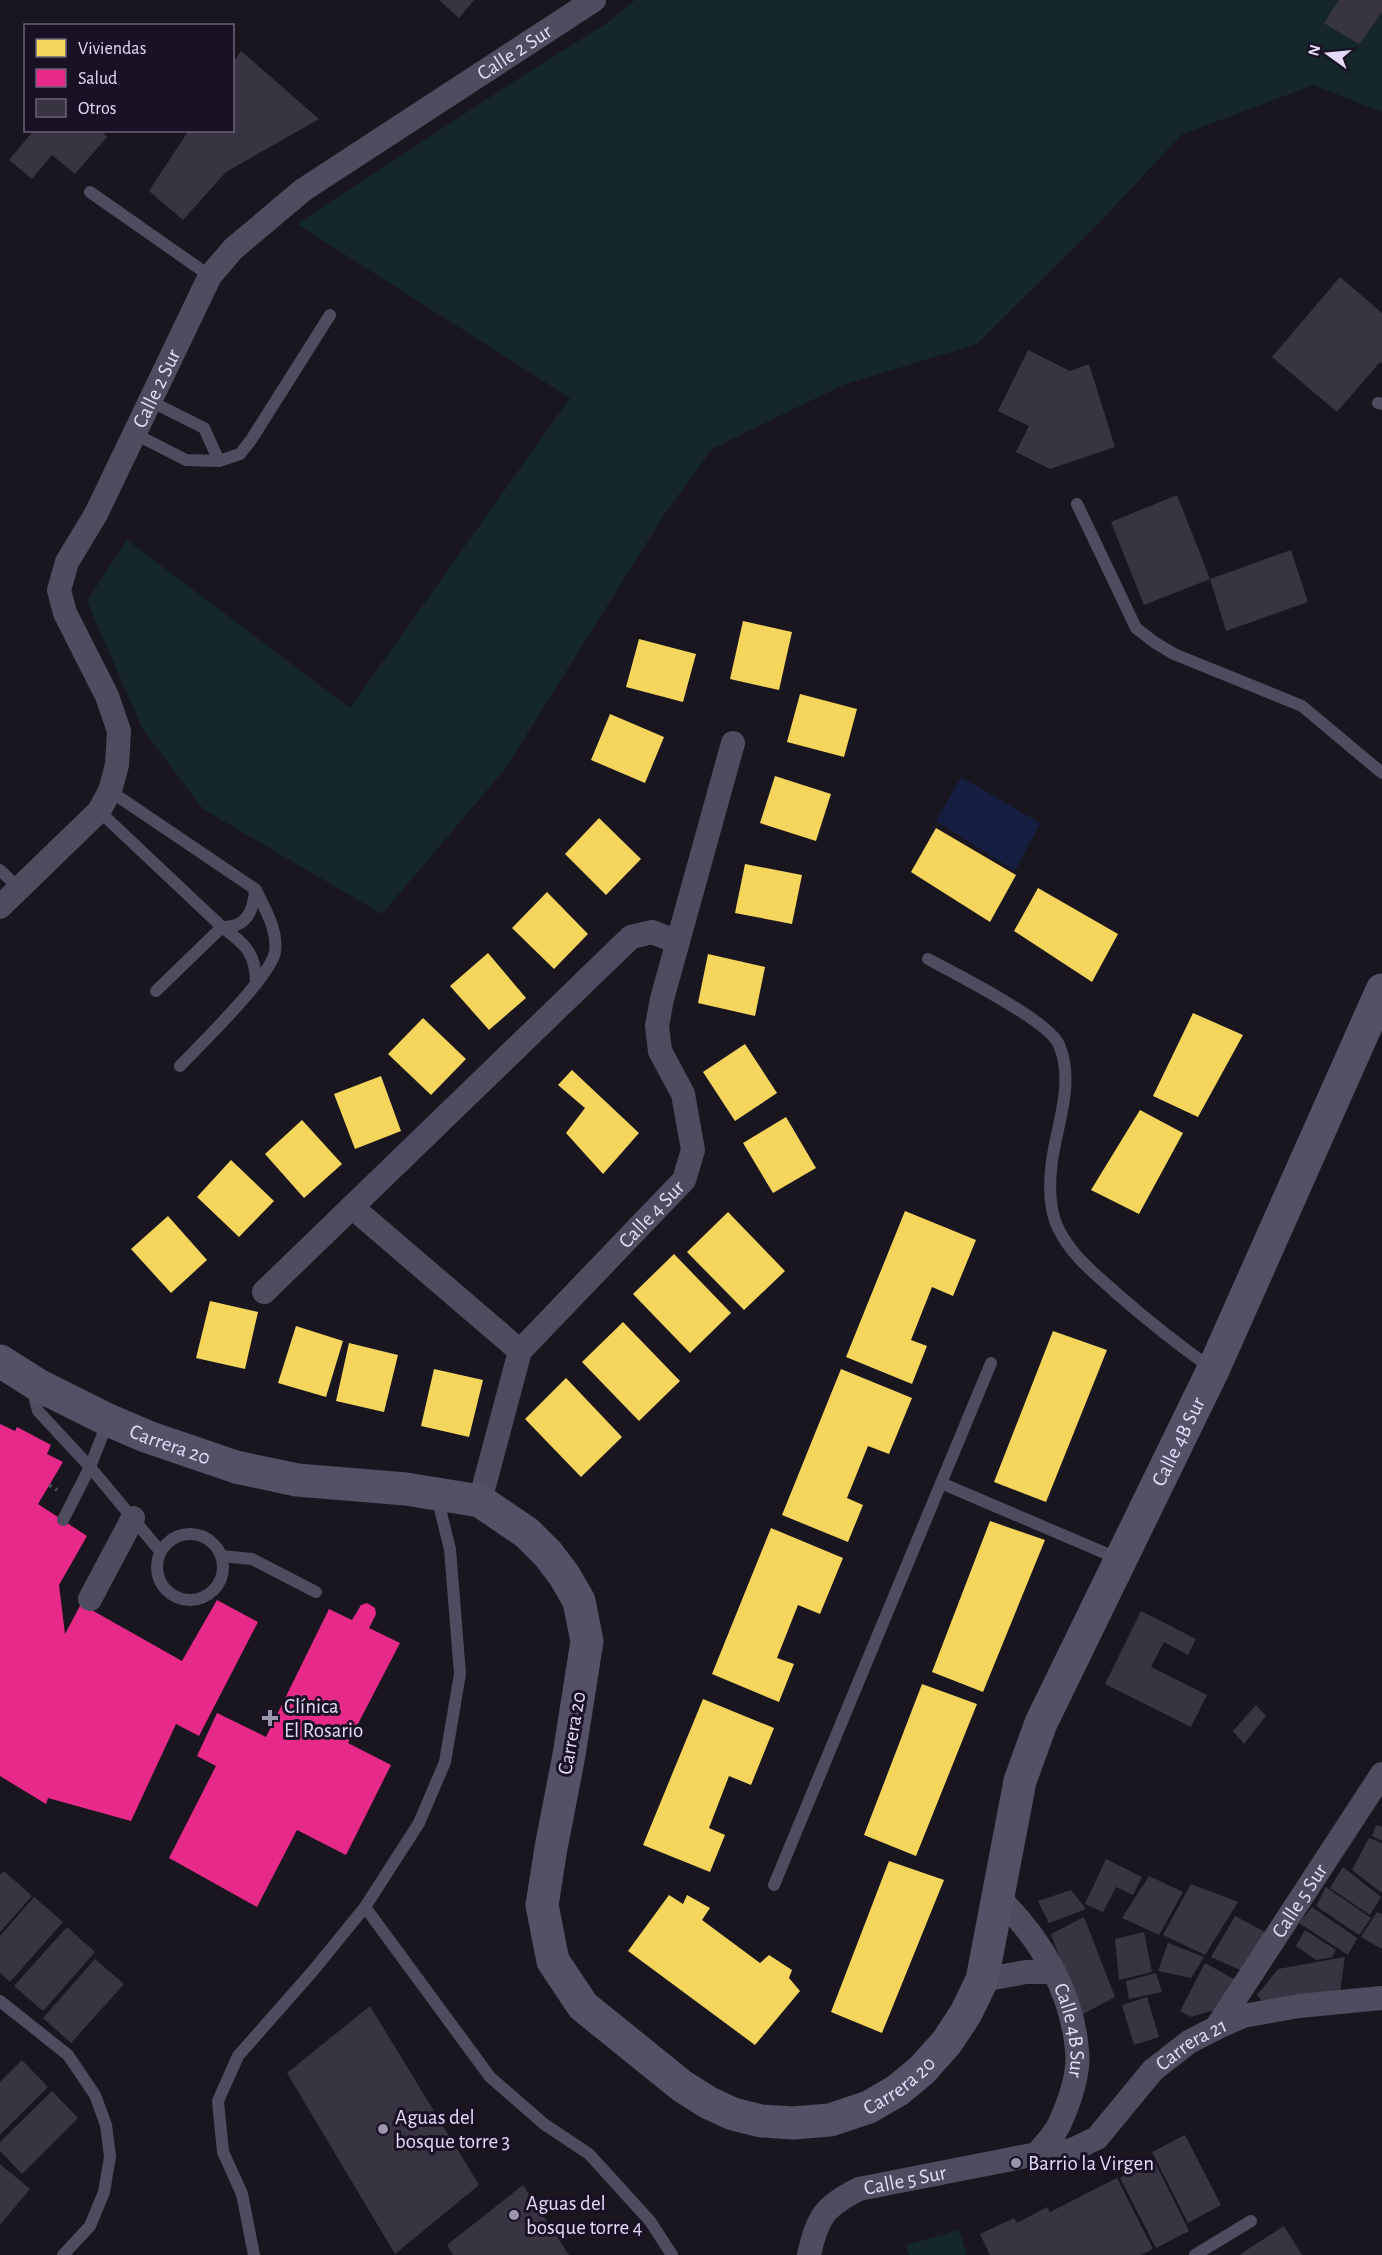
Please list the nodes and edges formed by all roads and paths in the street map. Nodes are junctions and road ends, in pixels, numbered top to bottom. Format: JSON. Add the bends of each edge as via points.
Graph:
{"nodes":[{"id":1,"x":594,"y":0,"type":"edge"},
{"id":2,"x":90,"y":192,"type":"dead end"},
{"id":3,"x":210,"y":276,"type":"junction"},
{"id":4,"x":330,"y":315,"type":"dead end"},
{"id":5,"x":150,"y":401,"type":"junction"},
{"id":6,"x":135,"y":434,"type":"junction"},
{"id":7,"x":219,"y":461,"type":"junction"},
{"id":8,"x":1077,"y":504,"type":"dead end"},
{"id":9,"x":733,"y":743,"type":"dead end"},
{"id":10,"x":1382,"y":773,"type":"edge"},
{"id":11,"x":105,"y":801,"type":"junction"},
{"id":12,"x":0,"y":870,"type":"edge"},
{"id":13,"x":20,"y":889,"type":"junction"},
{"id":14,"x":255,"y":889,"type":"junction"},
{"id":15,"x":0,"y":907,"type":"edge"},
{"id":16,"x":222,"y":927,"type":"junction"},
{"id":17,"x":678,"y":942,"type":"junction"},
{"id":18,"x":928,"y":959,"type":"dead end"},
{"id":19,"x":256,"y":984,"type":"junction"},
{"id":20,"x":156,"y":991,"type":"dead end"},
{"id":21,"x":1380,"y":1003,"type":"edge"},
{"id":22,"x":180,"y":1066,"type":"dead end"},
{"id":23,"x":352,"y":1207,"type":"junction"},
{"id":24,"x":264,"y":1292,"type":"dead end"},
{"id":25,"x":520,"y":1351,"type":"junction"},
{"id":26,"x":0,"y":1361,"type":"edge"},
{"id":27,"x":992,"y":1363,"type":"dead end"},
{"id":28,"x":1213,"y":1370,"type":"junction"},
{"id":29,"x":38,"y":1385,"type":"junction"},
{"id":30,"x":108,"y":1420,"type":"junction"},
{"id":31,"x":90,"y":1467,"type":"junction"},
{"id":32,"x":941,"y":1483,"type":"junction"},
{"id":33,"x":437,"y":1494,"type":"junction"},
{"id":34,"x":480,"y":1501,"type":"junction"},
{"id":35,"x":133,"y":1518,"type":"junction"},
{"id":36,"x":63,"y":1520,"type":"dead end"},
{"id":37,"x":160,"y":1551,"type":"junction"},
{"id":38,"x":221,"y":1556,"type":"junction"},
{"id":39,"x":1120,"y":1560,"type":"junction"},
{"id":40,"x":316,"y":1592,"type":"dead end"},
{"id":41,"x":90,"y":1599,"type":"dead end"},
{"id":42,"x":1382,"y":1774,"type":"edge"},
{"id":43,"x":774,"y":1885,"type":"dead end"},
{"id":44,"x":999,"y":1898,"type":"junction"},
{"id":45,"x":364,"y":1908,"type":"junction"},
{"id":46,"x":1054,"y":1972,"type":"junction"},
{"id":47,"x":982,"y":1980,"type":"junction"},
{"id":48,"x":1382,"y":1998,"type":"edge"},
{"id":49,"x":0,"y":2001,"type":"edge"},
{"id":50,"x":1216,"y":2028,"type":"junction"},
{"id":51,"x":1037,"y":2154,"type":"junction"},
{"id":52,"x":1251,"y":2221,"type":"dead end"},
{"id":53,"x":63,"y":2255,"type":"edge"},
{"id":54,"x":254,"y":2255,"type":"edge"},
{"id":55,"x":672,"y":2255,"type":"edge"},
{"id":56,"x":809,"y":2255,"type":"edge"},
{"id":57,"x":1195,"y":2255,"type":"edge"}],
"edges":[{"from":1,"to":3,"type":"street","name":"Calle 2 Sur","via":[[303,190],[233,249]]},
{"from":2,"to":3,"type":"lane"},
{"from":3,"to":5,"type":"street","name":"Calle 2 Sur"},
{"from":4,"to":7,"type":"lane","via":[[251,440],[240,454]]},
{"from":5,"to":6,"type":"street","name":"Calle 2 Sur"},
{"from":5,"to":7,"type":"lane","via":[[204,428]]},
{"from":6,"to":7,"type":"lane","via":[[186,460]]},
{"from":6,"to":11,"type":"street","name":"Calle 2 Sur","via":[[96,514],[67,562],[59,590],[65,613],[107,696],[119,731],[117,765]]},
{"from":8,"to":10,"type":"lane","via":[[1136,628],[1174,654],[1302,706]]},
{"from":9,"to":17,"type":"street","name":"Calle 4 Sur"},
{"from":11,"to":13,"type":"street"},
{"from":11,"to":14,"type":"lane"},
{"from":11,"to":16,"type":"lane"},
{"from":12,"to":13,"type":"lane"},
{"from":13,"to":15,"type":"street"},
{"from":14,"to":16,"type":"lane","via":[[250,916],[241,924]]},
{"from":14,"to":19,"type":"lane","via":[[273,925],[275,941],[274,957]]},
{"from":16,"to":19,"type":"lane","via":[[252,955]]},
{"from":16,"to":20,"type":"lane"},
{"from":17,"to":23,"type":"street","via":[[652,932],[631,937]]},
{"from":17,"to":25,"type":"street","name":"Calle 4 Sur","via":[[657,1026],[660,1051],[683,1094],[693,1150],[684,1180]]},
{"from":18,"to":28,"type":"lane","via":[[1038,1023],[1059,1043],[1065,1089],[1050,1197],[1057,1227],[1075,1256],[1163,1334]]},
{"from":19,"to":22,"type":"lane"},
{"from":21,"to":28,"type":"street","name":"Calle 4B Sur"},
{"from":23,"to":24,"type":"street"},
{"from":23,"to":25,"type":"street"},
{"from":25,"to":34,"type":"street","name":"Calle 4 Sur"},
{"from":26,"to":29,"type":"street","name":"Carrera 20"},
{"from":27,"to":32,"type":"lane"},
{"from":28,"to":39,"type":"street","name":"Calle 4B Sur"},
{"from":29,"to":30,"type":"street","name":"Carrera 20"},
{"from":29,"to":31,"type":"lane","via":[[38,1411]]},
{"from":30,"to":31,"type":"lane"},
{"from":30,"to":33,"type":"street","name":"Carrera 20","via":[[236,1467],[297,1480]]},
{"from":31,"to":35,"type":"lane"},
{"from":31,"to":36,"type":"lane"},
{"from":32,"to":39,"type":"lane"},
{"from":32,"to":43,"type":"lane"},
{"from":33,"to":34,"type":"street","name":"Carrera 20"},
{"from":33,"to":45,"type":"lane","via":[[450,1549],[460,1674],[445,1761],[419,1822]]},
{"from":34,"to":47,"type":"street","name":"Carrera 20","via":[[527,1533],[548,1554],[579,1601],[587,1641],[542,1905],[553,1961],[583,2006],[709,2103],[761,2121],[793,2123],[830,2120],[869,2107],[898,2090],[947,2042]]},
{"from":35,"to":37,"type":"lane"},
{"from":35,"to":41,"type":"street"},
{"from":37,"to":38,"type":"lane","via":[[168,1540],[192,1533],[205,1536]]},
{"from":37,"to":38,"type":"lane","via":[[158,1577],[174,1597],[187,1601],[212,1592],[224,1569]]},
{"from":38,"to":40,"type":"lane","via":[[252,1559]]},
{"from":39,"to":44,"type":"street","name":"Calle 4B Sur","via":[[1041,1723],[1020,1781]]},
{"from":42,"to":50,"type":"street","name":"Calle 5 Sur"},
{"from":44,"to":46,"type":"street","name":"Calle 4B Sur","via":[[1037,1941]]},
{"from":44,"to":47,"type":"street","name":"Calle 4B Sur"},
{"from":45,"to":54,"type":"lane","via":[[238,2056],[218,2101],[223,2152],[243,2194]]},
{"from":45,"to":55,"type":"lane","via":[[490,2077],[544,2124],[589,2154],[650,2222]]},
{"from":46,"to":47,"type":"street","name":"Calle 4B Sur","via":[[1026,1972]]},
{"from":46,"to":51,"type":"street","name":"Calle 4B Sur","via":[[1071,2016],[1078,2052],[1073,2087],[1058,2127]]},
{"from":48,"to":50,"type":"street","name":"Carrera 21","via":[[1243,2016]]},
{"from":49,"to":53,"type":"lane","via":[[68,2055],[95,2095],[106,2125],[110,2157],[104,2192],[90,2226]]},
{"from":50,"to":51,"type":"street","name":"Carrera 21","via":[[1189,2042],[1153,2070],[1097,2138],[1072,2150]]},
{"from":51,"to":56,"type":"street","name":"Calle 5 Sur","via":[[859,2189],[837,2200],[822,2215]]},
{"from":52,"to":57,"type":"lane"}]}
